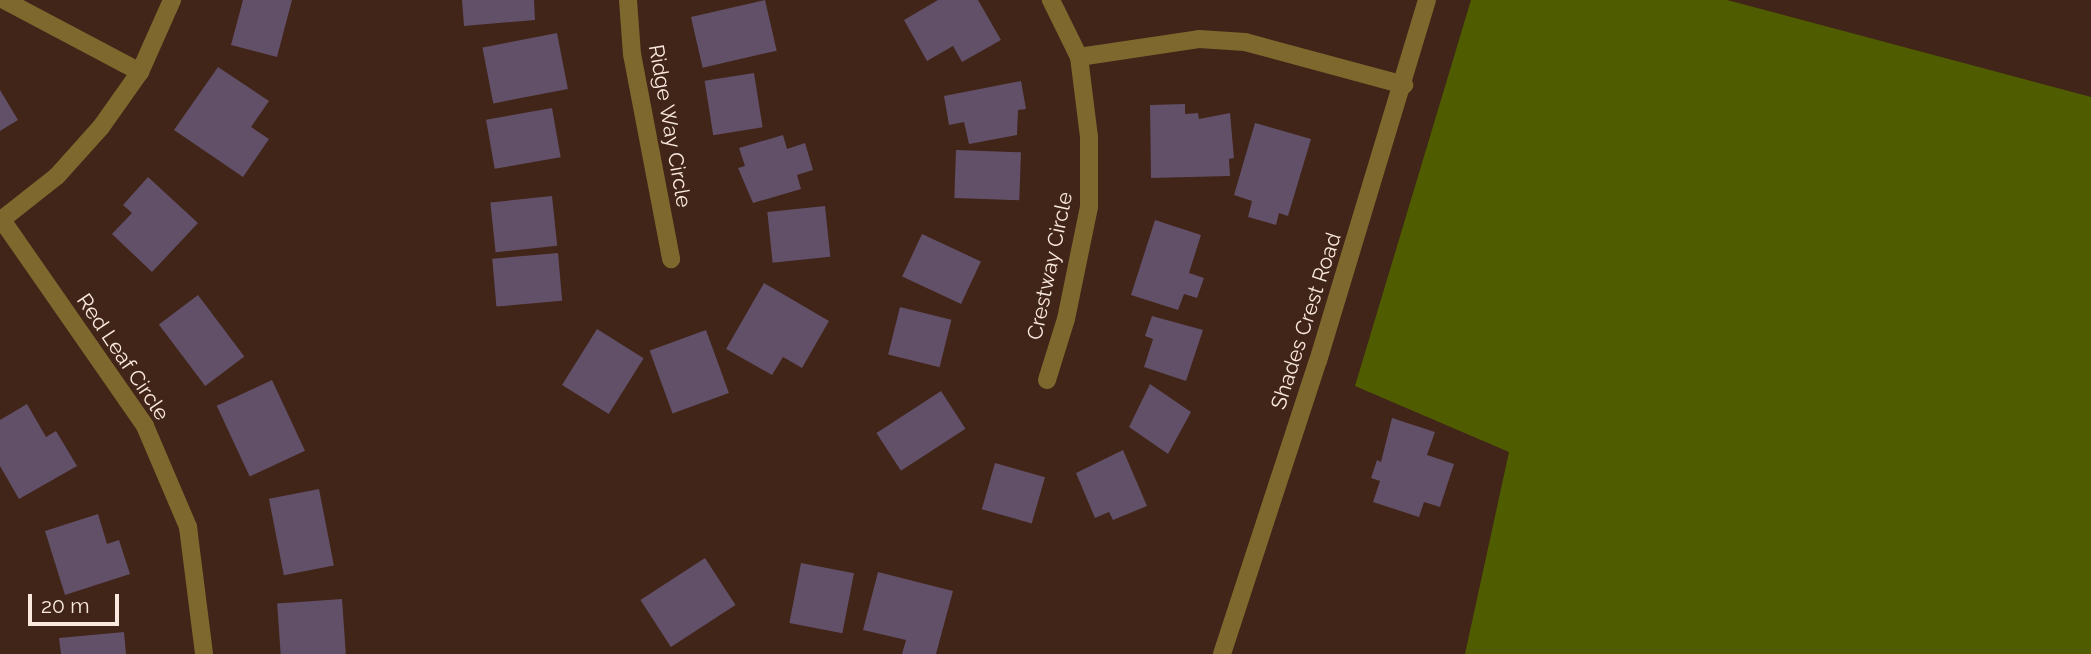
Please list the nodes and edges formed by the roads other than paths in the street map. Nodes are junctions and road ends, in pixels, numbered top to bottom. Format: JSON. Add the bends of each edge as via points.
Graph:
{"nodes":[{"id":1,"x":4,"y":0,"type":"edge"},
{"id":2,"x":172,"y":0,"type":"edge"},
{"id":3,"x":628,"y":0,"type":"edge"},
{"id":4,"x":1051,"y":0,"type":"edge"},
{"id":5,"x":1427,"y":0,"type":"edge"},
{"id":6,"x":1079,"y":58,"type":"junction"},
{"id":7,"x":140,"y":72,"type":"junction"},
{"id":8,"x":1404,"y":85,"type":"junction"},
{"id":9,"x":1,"y":220,"type":"edge"},
{"id":10,"x":671,"y":259,"type":"dead end"},
{"id":11,"x":1047,"y":380,"type":"dead end"},
{"id":12,"x":204,"y":654,"type":"edge"},
{"id":13,"x":1222,"y":654,"type":"edge"}],
"edges":[{"from":1,"to":7,"type":"street"},
{"from":2,"to":7,"type":"street"},
{"from":3,"to":10,"type":"street","name":"Ridge Way Circle","via":[[632,54]]},
{"from":4,"to":6,"type":"street","name":"Crestway Circle"},
{"from":5,"to":8,"type":"street","name":"Shades Crest Road"},
{"from":6,"to":8,"type":"street","via":[[1136,45],[1222,40],[1245,42]]},
{"from":6,"to":11,"type":"street","name":"Crestway Circle","via":[[1089,137],[1089,207],[1066,319]]},
{"from":7,"to":9,"type":"street","via":[[101,127],[57,176]]},
{"from":8,"to":13,"type":"street","name":"Shades Crest Road"},
{"from":9,"to":12,"type":"street","name":"Red Leaf Circle","via":[[145,426],[188,527]]}]}
